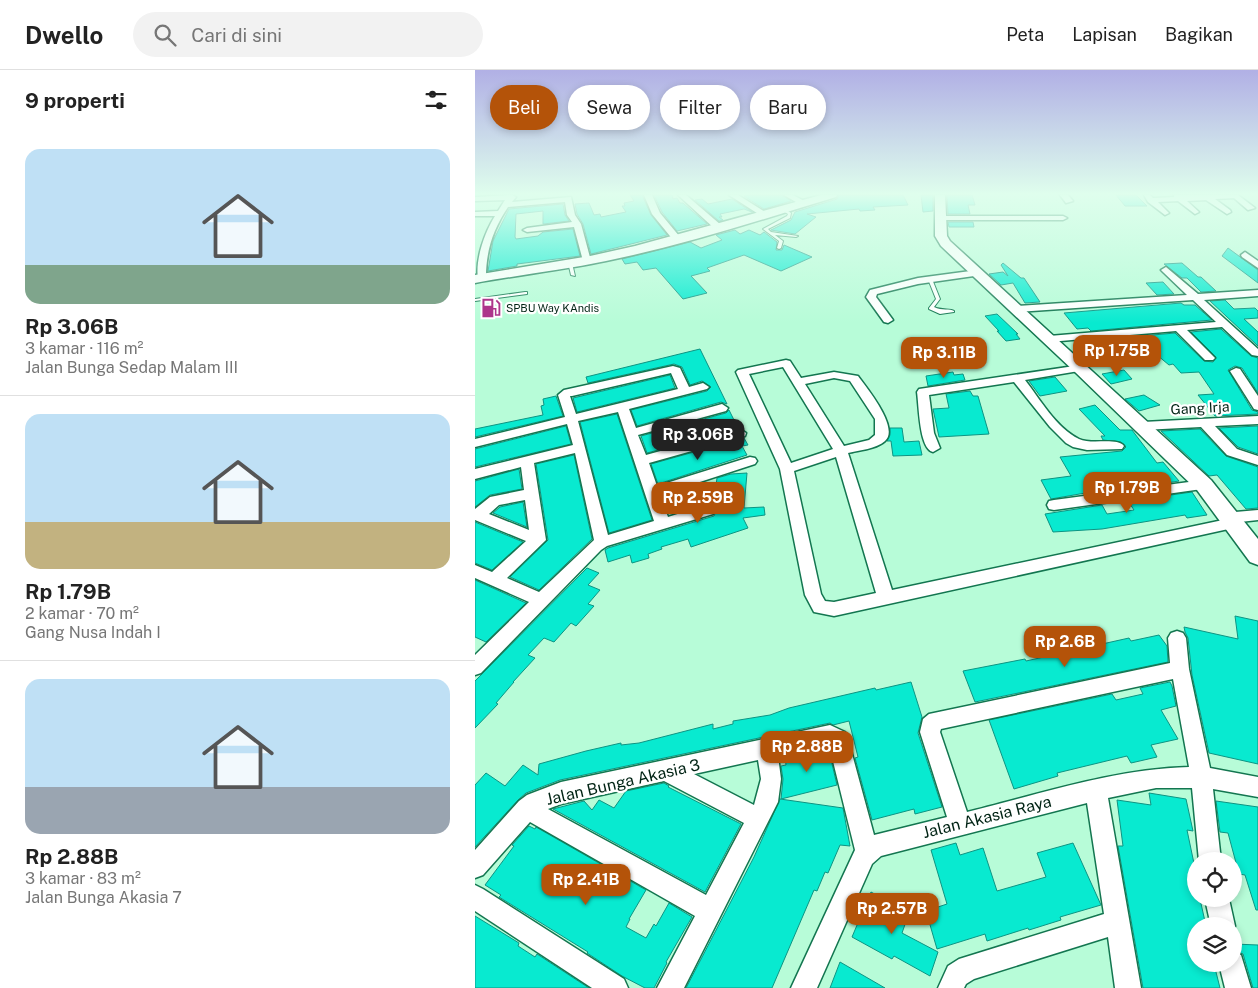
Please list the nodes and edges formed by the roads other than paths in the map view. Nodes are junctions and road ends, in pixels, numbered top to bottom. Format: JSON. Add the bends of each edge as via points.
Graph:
{"nodes":[{"id":1,"x":581,"y":238,"type":"edge"},
{"id":2,"x":681,"y":238,"type":"edge"},
{"id":3,"x":776,"y":238,"type":"edge"},
{"id":4,"x":942,"y":238,"type":"edge"},
{"id":5,"x":677,"y":239,"type":"joint"},
{"id":6,"x":480,"y":245,"type":"edge"},
{"id":7,"x":779,"y":248,"type":"dead end"},
{"id":8,"x":1245,"y":255,"type":"dead end"},
{"id":9,"x":587,"y":261,"type":"junction"},
{"id":10,"x":1258,"y":265,"type":"edge"},
{"id":11,"x":1166,"y":270,"type":"dead end"},
{"id":12,"x":978,"y":273,"type":"junction"},
{"id":13,"x":478,"y":278,"type":"edge"},
{"id":14,"x":930,"y":279,"type":"junction"},
{"id":15,"x":525,"y":293,"type":"dead end"},
{"id":16,"x":1258,"y":293,"type":"edge"},
{"id":17,"x":1197,"y":297,"type":"junction"},
{"id":18,"x":475,"y":300,"type":"edge"},
{"id":19,"x":1017,"y":309,"type":"junction"},
{"id":20,"x":951,"y":311,"type":"dead end"},
{"id":21,"x":888,"y":320,"type":"dead end"},
{"id":22,"x":1226,"y":324,"type":"junction"},
{"id":23,"x":1179,"y":328,"type":"junction"},
{"id":24,"x":1049,"y":339,"type":"junction"},
{"id":25,"x":1256,"y":353,"type":"dead end"},
{"id":26,"x":1209,"y":358,"type":"dead end"},
{"id":27,"x":1081,"y":368,"type":"junction"},
{"id":28,"x":1236,"y":371,"type":"dead end"},
{"id":29,"x":1017,"y":378,"type":"junction"},
{"id":30,"x":798,"y":382,"type":"junction"},
{"id":31,"x":703,"y":387,"type":"dead end"},
{"id":32,"x":685,"y":391,"type":"junction"},
{"id":33,"x":622,"y":406,"type":"junction"},
{"id":34,"x":1258,"y":406,"type":"edge"},
{"id":35,"x":722,"y":408,"type":"dead end"},
{"id":36,"x":570,"y":419,"type":"junction"},
{"id":37,"x":1258,"y":420,"type":"edge"},
{"id":38,"x":1204,"y":422,"type":"junction"},
{"id":39,"x":1143,"y":426,"type":"junction"},
{"id":40,"x":631,"y":433,"type":"junction"},
{"id":41,"x":740,"y":433,"type":"dead end"},
{"id":42,"x":475,"y":444,"type":"edge"},
{"id":43,"x":1117,"y":446,"type":"dead end"},
{"id":44,"x":580,"y":447,"type":"junction"},
{"id":45,"x":933,"y":448,"type":"dead end"},
{"id":46,"x":841,"y":451,"type":"junction"},
{"id":47,"x":527,"y":460,"type":"junction"},
{"id":48,"x":641,"y":461,"type":"junction"},
{"id":49,"x":750,"y":461,"type":"dead end"},
{"id":50,"x":1258,"y":461,"type":"edge"},
{"id":51,"x":787,"y":469,"type":"junction"},
{"id":52,"x":475,"y":474,"type":"edge"},
{"id":53,"x":1204,"y":485,"type":"junction"},
{"id":54,"x":710,"y":489,"type":"dead end"},
{"id":55,"x":652,"y":492,"type":"junction"},
{"id":56,"x":531,"y":494,"type":"junction"},
{"id":57,"x":1053,"y":505,"type":"dead end"},
{"id":58,"x":477,"y":515,"type":"edge"},
{"id":59,"x":1258,"y":515,"type":"edge"},
{"id":60,"x":1231,"y":520,"type":"junction"},
{"id":61,"x":663,"y":524,"type":"junction"},
{"id":62,"x":538,"y":540,"type":"junction"},
{"id":63,"x":603,"y":542,"type":"junction"},
{"id":64,"x":1258,"y":556,"type":"edge"},
{"id":65,"x":475,"y":571,"type":"edge"},
{"id":66,"x":495,"y":579,"type":"junction"},
{"id":67,"x":886,"y":598,"type":"junction"},
{"id":68,"x":543,"y":600,"type":"junction"},
{"id":69,"x":1177,"y":638,"type":"dead end"},
{"id":70,"x":478,"y":659,"type":"edge"},
{"id":71,"x":1180,"y":668,"type":"junction"},
{"id":72,"x":767,"y":750,"type":"junction"},
{"id":73,"x":667,"y":772,"type":"junction"},
{"id":74,"x":1201,"y":777,"type":"junction"},
{"id":75,"x":1258,"y":787,"type":"edge"},
{"id":76,"x":1096,"y":790,"type":"junction"},
{"id":77,"x":527,"y":809,"type":"junction"},
{"id":78,"x":758,"y":818,"type":"junction"},
{"id":79,"x":960,"y":824,"type":"junction"},
{"id":80,"x":867,"y":852,"type":"junction"},
{"id":81,"x":1209,"y":852,"type":"edge"},
{"id":82,"x":475,"y":867,"type":"edge"},
{"id":83,"x":475,"y":897,"type":"edge"},
{"id":84,"x":710,"y":911,"type":"junction"},
{"id":85,"x":1116,"y":922,"type":"junction"},
{"id":86,"x":1234,"y":972,"type":"edge"},
{"id":87,"x":615,"y":988,"type":"edge"},
{"id":88,"x":670,"y":988,"type":"edge"},
{"id":89,"x":804,"y":988,"type":"edge"},
{"id":90,"x":951,"y":988,"type":"edge"},
{"id":91,"x":1128,"y":988,"type":"edge"},
{"id":92,"x":1239,"y":988,"type":"edge"}],
"edges":[{"from":1,"to":9,"type":"street"},
{"from":2,"to":5,"type":"street"},
{"from":3,"to":7,"type":"lane","via":[[782,243]]},
{"from":4,"to":12,"type":"street"},
{"from":5,"to":9,"type":"street"},
{"from":6,"to":13,"type":"street"},
{"from":8,"to":10,"type":"street"},
{"from":9,"to":13,"type":"street","via":[[572,269]]},
{"from":11,"to":17,"type":"street"},
{"from":12,"to":14,"type":"street"},
{"from":12,"to":19,"type":"street"},
{"from":14,"to":20,"type":"lane","via":[[938,299],[931,308],[940,312]]},
{"from":14,"to":21,"type":"street","via":[[873,292],[871,297]]},
{"from":15,"to":18,"type":"lane"},
{"from":16,"to":17,"type":"street"},
{"from":17,"to":19,"type":"street"},
{"from":17,"to":22,"type":"street"},
{"from":19,"to":24,"type":"street"},
{"from":22,"to":23,"type":"street"},
{"from":22,"to":25,"type":"street"},
{"from":23,"to":24,"type":"street"},
{"from":23,"to":26,"type":"street"},
{"from":24,"to":27,"type":"street"},
{"from":27,"to":29,"type":"street"},
{"from":27,"to":39,"type":"street"},
{"from":28,"to":34,"type":"street"},
{"from":29,"to":43,"type":"street","via":[[1072,441]]},
{"from":29,"to":45,"type":"street","via":[[923,392]]},
{"from":30,"to":46,"type":"street"},
{"from":30,"to":46,"type":"street","via":[[834,375],[854,378],[881,419],[882,437],[873,443]]},
{"from":30,"to":51,"type":"street","via":[[786,363],[742,372]]},
{"from":31,"to":32,"type":"street"},
{"from":32,"to":33,"type":"street"},
{"from":32,"to":36,"type":"street","via":[[673,369],[568,392],[564,396]]},
{"from":33,"to":36,"type":"street"},
{"from":33,"to":40,"type":"street"},
{"from":35,"to":40,"type":"street"},
{"from":36,"to":42,"type":"street"},
{"from":36,"to":44,"type":"street"},
{"from":37,"to":38,"type":"street","name":"Gang Irja"},
{"from":38,"to":39,"type":"street","name":"Gang Irja"},
{"from":38,"to":50,"type":"street","via":[[1232,452]]},
{"from":39,"to":53,"type":"street"},
{"from":40,"to":48,"type":"street"},
{"from":41,"to":48,"type":"street"},
{"from":44,"to":47,"type":"street"},
{"from":44,"to":63,"type":"street"},
{"from":46,"to":51,"type":"street"},
{"from":46,"to":67,"type":"street"},
{"from":47,"to":52,"type":"street"},
{"from":47,"to":56,"type":"street"},
{"from":48,"to":55,"type":"street"},
{"from":49,"to":55,"type":"street"},
{"from":51,"to":67,"type":"street","via":[[813,595],[820,607],[834,608]]},
{"from":53,"to":57,"type":"street"},
{"from":53,"to":60,"type":"street"},
{"from":54,"to":61,"type":"street","via":[[713,499],[708,510]]},
{"from":55,"to":61,"type":"street"},
{"from":56,"to":58,"type":"street","via":[[495,501]]},
{"from":56,"to":62,"type":"street"},
{"from":58,"to":62,"type":"street"},
{"from":59,"to":60,"type":"street"},
{"from":60,"to":64,"type":"street"},
{"from":60,"to":67,"type":"street"},
{"from":61,"to":63,"type":"street"},
{"from":62,"to":66,"type":"street"},
{"from":63,"to":68,"type":"street"},
{"from":65,"to":66,"type":"street"},
{"from":66,"to":68,"type":"street"},
{"from":68,"to":70,"type":"street"},
{"from":69,"to":71,"type":"street"},
{"from":71,"to":74,"type":"street"},
{"from":71,"to":79,"type":"street","via":[[936,721],[930,726],[930,732]]},
{"from":72,"to":73,"type":"street","name":"Jalan Bunga Akasia 3"},
{"from":72,"to":78,"type":"street","via":[[771,788]]},
{"from":72,"to":80,"type":"street","name":"Jalan Bunga Akasia 3","via":[[830,735],[838,739]]},
{"from":73,"to":77,"type":"street","name":"Jalan Bunga Akasia 3","via":[[561,794],[535,802]]},
{"from":73,"to":78,"type":"street"},
{"from":74,"to":75,"type":"street","name":"Jalan Akasia Raya"},
{"from":74,"to":76,"type":"street","name":"Jalan Akasia Raya","via":[[1156,778]]},
{"from":74,"to":81,"type":"street"},
{"from":76,"to":79,"type":"street","name":"Jalan Akasia Raya"},
{"from":76,"to":85,"type":"street"},
{"from":77,"to":82,"type":"street","name":"Jalan Bunga Akasia 3"},
{"from":77,"to":84,"type":"street"},
{"from":78,"to":84,"type":"street"},
{"from":79,"to":80,"type":"street","name":"Jalan Akasia Raya","via":[[881,844]]},
{"from":80,"to":89,"type":"street"},
{"from":83,"to":87,"type":"street"},
{"from":84,"to":88,"type":"street"},
{"from":85,"to":90,"type":"street","via":[[969,968],[957,974]]},
{"from":85,"to":91,"type":"street"},
{"from":86,"to":92,"type":"street"}]}
